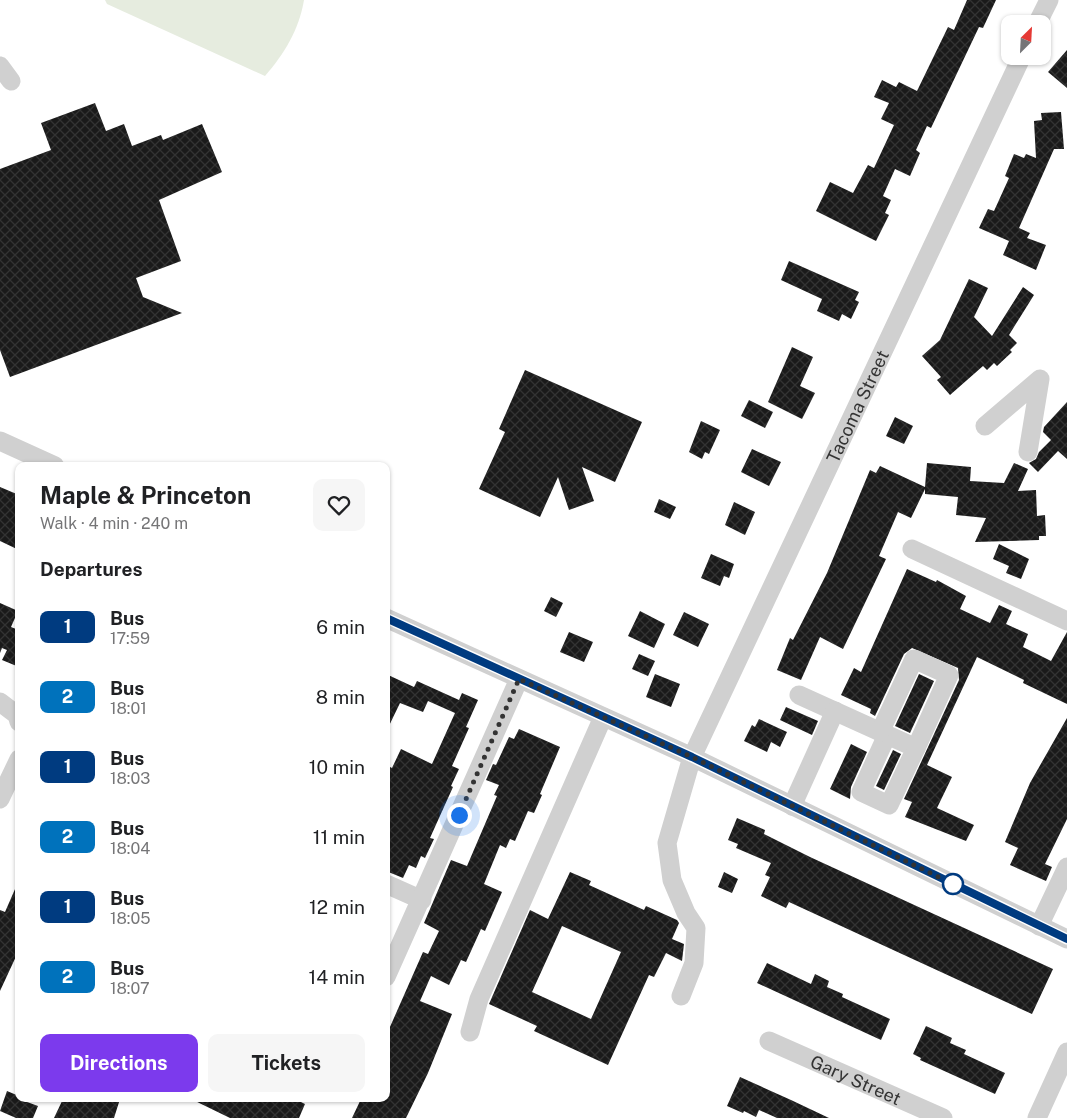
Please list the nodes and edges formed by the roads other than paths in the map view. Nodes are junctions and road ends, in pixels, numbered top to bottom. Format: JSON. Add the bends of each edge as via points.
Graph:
{"nodes":[{"id":1,"x":1048,"y":0,"type":"edge"},
{"id":2,"x":1041,"y":15,"type":"edge"},
{"id":3,"x":1018,"y":65,"type":"edge"},
{"id":4,"x":985,"y":426,"type":"dead end"},
{"id":5,"x":0,"y":441,"type":"edge"},
{"id":6,"x":1028,"y":452,"type":"dead end"},
{"id":7,"x":46,"y":462,"type":"edge"},
{"id":8,"x":912,"y":549,"type":"dead end"},
{"id":9,"x":390,"y":620,"type":"edge"},
{"id":10,"x":1067,"y":621,"type":"edge"},
{"id":11,"x":519,"y":679,"type":"junction"},
{"id":12,"x":799,"y":695,"type":"dead end"},
{"id":13,"x":0,"y":702,"type":"edge"},
{"id":14,"x":836,"y":712,"type":"junction"},
{"id":15,"x":15,"y":713,"type":"edge"},
{"id":16,"x":603,"y":717,"type":"junction"},
{"id":17,"x":884,"y":734,"type":"junction"},
{"id":18,"x":916,"y":748,"type":"junction"},
{"id":19,"x":692,"y":757,"type":"junction"},
{"id":20,"x":15,"y":767,"type":"edge"},
{"id":21,"x":0,"y":799,"type":"edge"},
{"id":22,"x":792,"y":806,"type":"junction"},
{"id":23,"x":1067,"y":867,"type":"edge"},
{"id":24,"x":390,"y":886,"type":"edge"},
{"id":25,"x":422,"y":900,"type":"junction"},
{"id":26,"x":1039,"y":926,"type":"junction"},
{"id":27,"x":1067,"y":939,"type":"edge"},
{"id":28,"x":390,"y":968,"type":"edge"},
{"id":29,"x":681,"y":996,"type":"dead end"},
{"id":30,"x":470,"y":1032,"type":"dead end"},
{"id":31,"x":769,"y":1041,"type":"dead end"},
{"id":32,"x":1067,"y":1052,"type":"edge"},
{"id":33,"x":943,"y":1118,"type":"edge"},
{"id":34,"x":1037,"y":1118,"type":"edge"}],
"edges":[{"from":1,"to":2,"type":"street"},
{"from":3,"to":19,"type":"street","name":"Tacoma Street"},
{"from":4,"to":6,"type":"street","via":[[1040,379]]},
{"from":5,"to":7,"type":"street"},
{"from":8,"to":10,"type":"street"},
{"from":9,"to":11,"type":"street"},
{"from":11,"to":16,"type":"street"},
{"from":11,"to":25,"type":"street"},
{"from":12,"to":14,"type":"street"},
{"from":13,"to":15,"type":"street"},
{"from":14,"to":17,"type":"street"},
{"from":14,"to":22,"type":"street"},
{"from":16,"to":19,"type":"street"},
{"from":16,"to":30,"type":"street","via":[[479,999]]},
{"from":17,"to":18,"type":"street"},
{"from":17,"to":18,"type":"street","via":[[861,792],[882,802],[889,805]]},
{"from":17,"to":18,"type":"street","via":[[914,659],[949,675]]},
{"from":19,"to":22,"type":"street"},
{"from":19,"to":29,"type":"street","name":"Tacoma Street","via":[[667,844],[672,880],[696,928],[694,963]]},
{"from":20,"to":21,"type":"street"},
{"from":22,"to":26,"type":"street"},
{"from":23,"to":26,"type":"street"},
{"from":24,"to":25,"type":"street"},
{"from":25,"to":28,"type":"street"},
{"from":26,"to":27,"type":"street"},
{"from":31,"to":33,"type":"street","name":"Gary Street"},
{"from":32,"to":34,"type":"street"}]}
